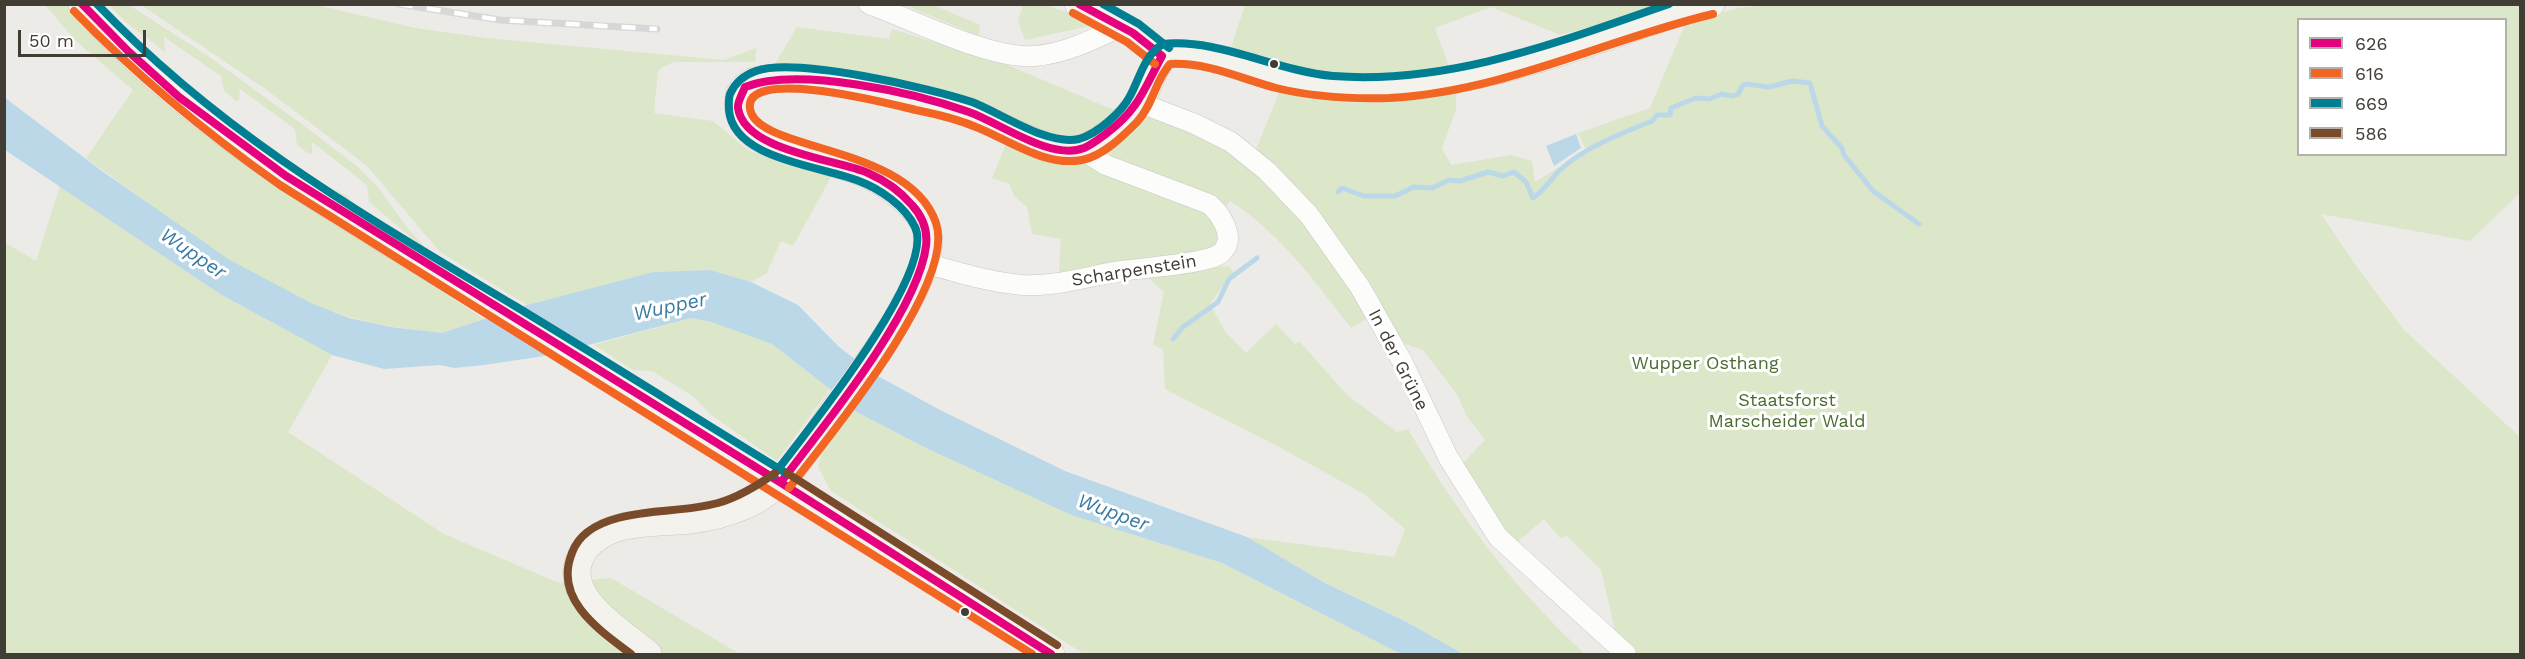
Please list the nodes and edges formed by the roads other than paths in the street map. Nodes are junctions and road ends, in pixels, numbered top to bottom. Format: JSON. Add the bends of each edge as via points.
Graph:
{"nodes":[{"id":1,"x":82,"y":4,"type":"edge"},
{"id":2,"x":869,"y":4,"type":"edge"},
{"id":3,"x":1078,"y":4,"type":"edge"},
{"id":4,"x":1711,"y":4,"type":"edge"},
{"id":5,"x":1122,"y":26,"type":"junction"},
{"id":6,"x":1162,"y":56,"type":"junction"},
{"id":7,"x":1135,"y":108,"type":"junction"},
{"id":8,"x":1087,"y":146,"type":"junction"},
{"id":9,"x":924,"y":263,"type":"junction"},
{"id":10,"x":781,"y":483,"type":"junction"},
{"id":11,"x":648,"y":654,"type":"edge"},
{"id":12,"x":1051,"y":654,"type":"edge"},
{"id":13,"x":1626,"y":654,"type":"edge"}],
"edges":[{"from":1,"to":10,"type":"main road","via":[[133,56],[212,124],[299,186]]},
{"from":2,"to":5,"type":"street","via":[[989,50],[1017,56],[1069,49]]},
{"from":3,"to":5,"type":"main road"},
{"from":4,"to":6,"type":"main road","via":[[1474,78],[1413,87],[1342,87],[1273,76],[1187,54]]},
{"from":5,"to":6,"type":"main road"},
{"from":6,"to":7,"type":"main road"},
{"from":7,"to":8,"type":"main road"},
{"from":7,"to":13,"type":"street","name":"In der Grüne","via":[[1195,124],[1230,142],[1267,171],[1309,215],[1360,287],[1403,363],[1448,457],[1498,537]]},
{"from":8,"to":9,"type":"street","name":"Scharpenstein","via":[[1106,165],[1209,204],[1225,227],[1227,246],[1223,252],[1205,260],[1054,284],[992,281]]},
{"from":8,"to":9,"type":"main road","via":[[1069,150],[1048,146],[969,112],[843,85],[768,78],[752,81],[745,87],[738,110],[743,123],[755,135],[864,171],[902,196],[919,214],[927,230],[929,243]]},
{"from":9,"to":10,"type":"main road","via":[[868,363]]},
{"from":10,"to":11,"type":"main road","via":[[746,506],[695,520],[610,530],[588,545],[576,570],[578,587],[592,607]]},
{"from":10,"to":12,"type":"main road"}]}
